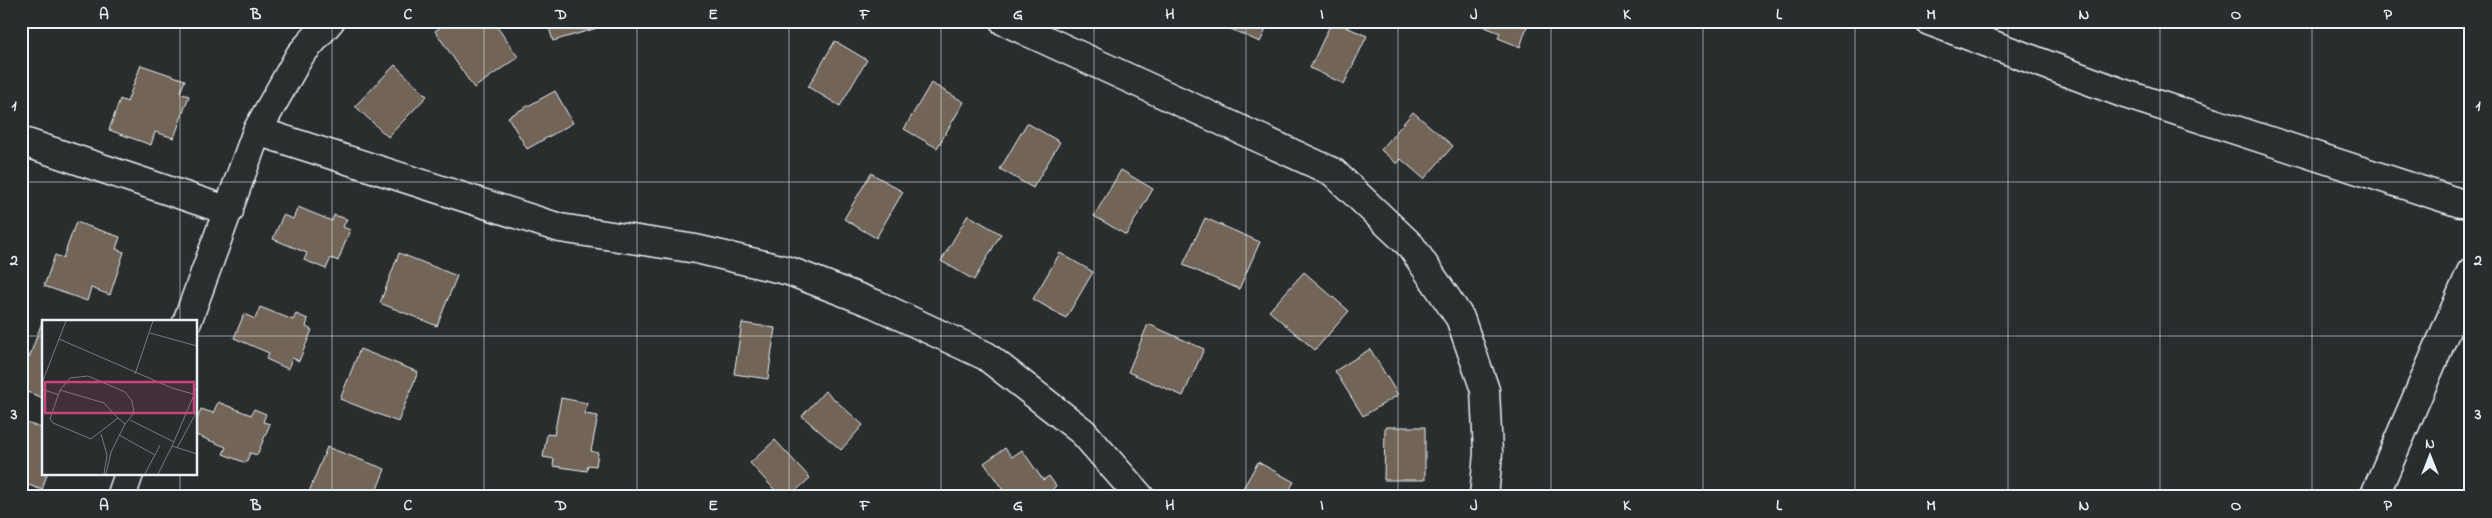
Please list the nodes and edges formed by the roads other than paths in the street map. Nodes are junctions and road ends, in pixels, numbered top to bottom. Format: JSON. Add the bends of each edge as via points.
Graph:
{"nodes":[{"id":1,"x":330,"y":21,"type":"edge"},
{"id":2,"x":1004,"y":21,"type":"edge"},
{"id":3,"x":1929,"y":21,"type":"edge"},
{"id":4,"x":257,"y":131,"type":"junction"},
{"id":5,"x":21,"y":141,"type":"edge"},
{"id":6,"x":2471,"y":203,"type":"edge"},
{"id":7,"x":228,"y":211,"type":"junction"},
{"id":8,"x":2471,"y":272,"type":"edge"},
{"id":9,"x":188,"y":320,"type":"edge"},
{"id":10,"x":128,"y":476,"type":"edge"},
{"id":11,"x":121,"y":497,"type":"edge"},
{"id":12,"x":1140,"y":497,"type":"edge"},
{"id":13,"x":1484,"y":497,"type":"edge"},
{"id":14,"x":2374,"y":497,"type":"edge"}],
"edges":[{"from":1,"to":4,"type":"street","via":[[300,55]]},
{"from":2,"to":13,"type":"street","via":[[1334,172],[1410,246],[1460,318],[1485,390],[1488,452]]},
{"from":3,"to":6,"type":"street","via":[[2125,94],[2460,203]]},
{"from":4,"to":7,"type":"street"},
{"from":4,"to":12,"type":"street","via":[[560,228],[696,249],[789,271],[875,304],[986,356],[1083,432]]},
{"from":5,"to":7,"type":"street"},
{"from":7,"to":9,"type":"street"},
{"from":8,"to":14,"type":"street"},
{"from":10,"to":11,"type":"street"}]}
